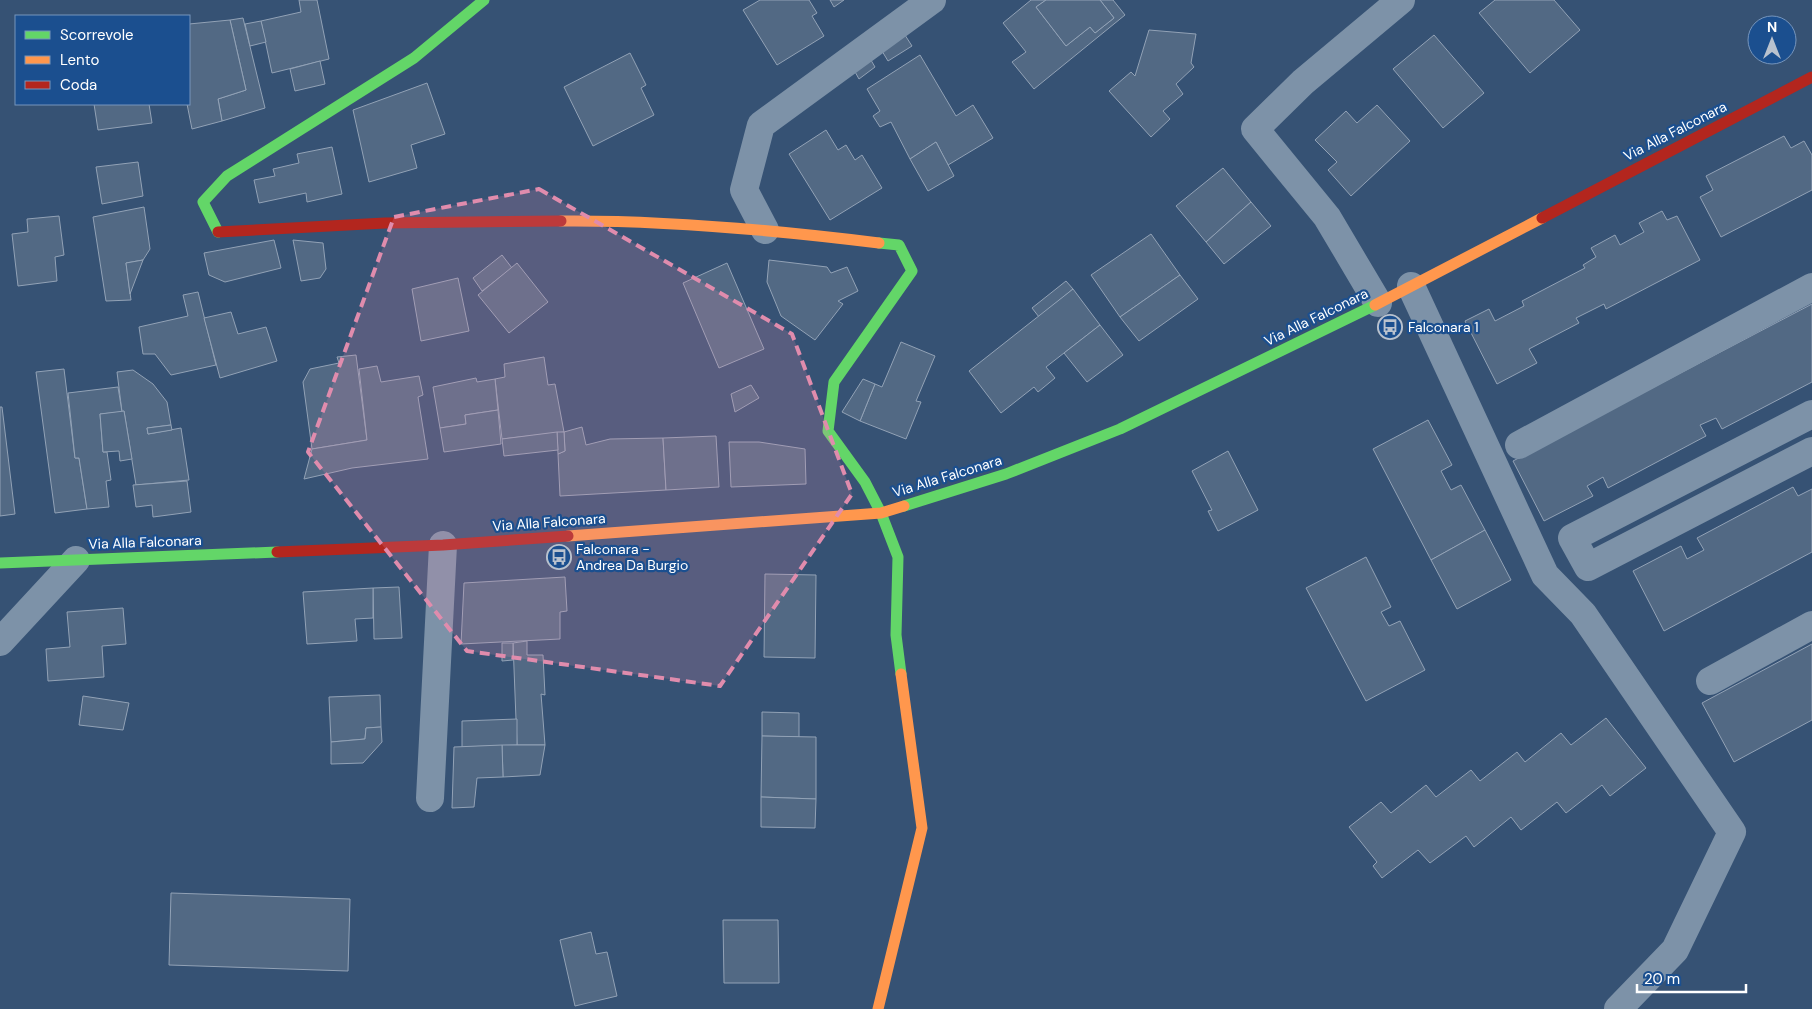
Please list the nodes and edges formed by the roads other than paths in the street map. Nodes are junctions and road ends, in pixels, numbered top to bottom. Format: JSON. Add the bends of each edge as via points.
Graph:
{"nodes":[{"id":1,"x":484,"y":0,"type":"edge"},
{"id":2,"x":932,"y":0,"type":"edge"},
{"id":3,"x":1400,"y":0,"type":"edge"},
{"id":4,"x":1812,"y":77,"type":"edge"},
{"id":5,"x":765,"y":230,"type":"junction"},
{"id":6,"x":1411,"y":286,"type":"junction"},
{"id":7,"x":1812,"y":287,"type":"edge"},
{"id":8,"x":1378,"y":303,"type":"junction"},
{"id":9,"x":1812,"y":414,"type":"edge"},
{"id":10,"x":1519,"y":445,"type":"dead end"},
{"id":11,"x":1812,"y":451,"type":"edge"},
{"id":12,"x":880,"y":513,"type":"junction"},
{"id":13,"x":443,"y":545,"type":"junction"},
{"id":14,"x":76,"y":560,"type":"junction"},
{"id":15,"x":0,"y":563,"type":"edge"},
{"id":16,"x":1812,"y":625,"type":"edge"},
{"id":17,"x":0,"y":642,"type":"edge"},
{"id":18,"x":1710,"y":681,"type":"dead end"},
{"id":19,"x":430,"y":798,"type":"dead end"},
{"id":20,"x":878,"y":1009,"type":"edge"},
{"id":21,"x":1618,"y":1009,"type":"edge"}],
"edges":[{"from":1,"to":5,"type":"street","via":[[414,58],[227,176],[203,202],[218,232],[385,223],[631,220]]},
{"from":2,"to":5,"type":"street","via":[[761,125],[744,190]]},
{"from":3,"to":8,"type":"street","via":[[1303,82],[1255,129],[1327,217]]},
{"from":4,"to":6,"type":"street","name":"Via Alla Falconara"},
{"from":5,"to":12,"type":"street","via":[[899,244],[912,271],[834,382],[828,431],[865,482]]},
{"from":6,"to":8,"type":"street","name":"Via Alla Falconara"},
{"from":6,"to":21,"type":"street","via":[[1545,575],[1583,614],[1732,832],[1675,950]]},
{"from":7,"to":10,"type":"street"},
{"from":8,"to":12,"type":"street","name":"Via Alla Falconara","via":[[1120,429],[1006,474]]},
{"from":9,"to":11,"type":"street","via":[[1572,538],[1588,567]]},
{"from":12,"to":13,"type":"street","name":"Via Alla Falconara"},
{"from":12,"to":20,"type":"street","via":[[898,557],[896,635],[922,828]]},
{"from":13,"to":14,"type":"street","name":"Via Alla Falconara"},
{"from":13,"to":19,"type":"street"},
{"from":14,"to":15,"type":"street","name":"Via Alla Falconara"},
{"from":14,"to":17,"type":"street"},
{"from":16,"to":18,"type":"street"}]}
